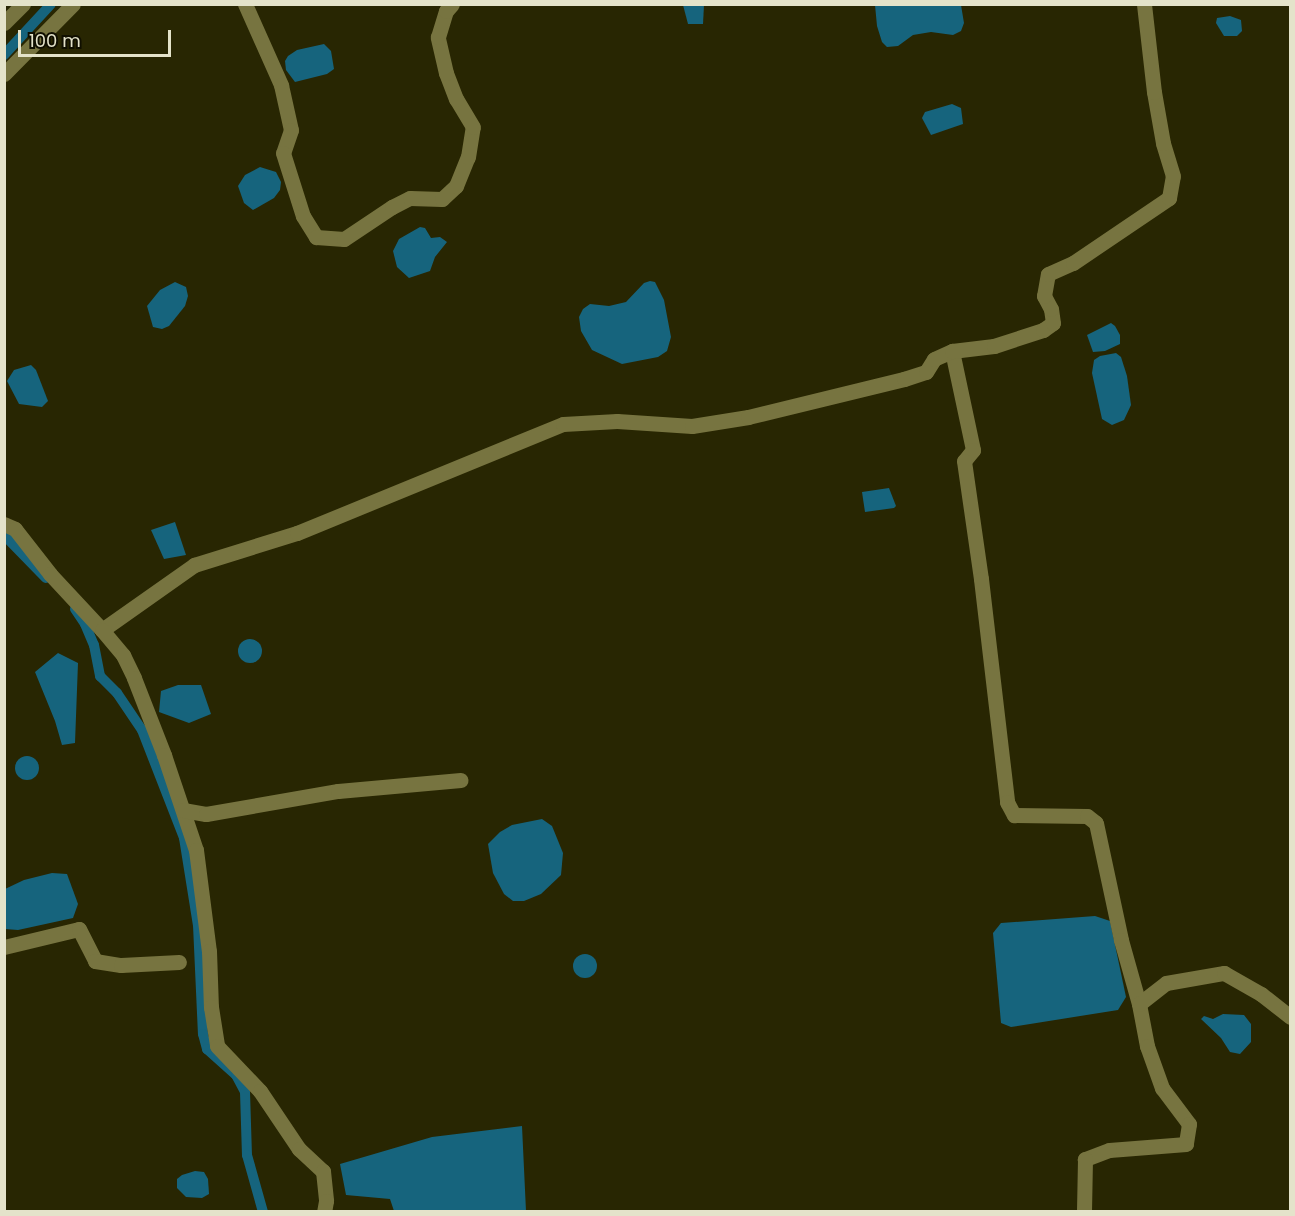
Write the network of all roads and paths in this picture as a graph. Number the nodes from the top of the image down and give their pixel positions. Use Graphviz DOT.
graph roads {
  1 [pos="23,4"];
  2 [pos="73,4"];
  3 [pos="245,4"];
  4 [pos="452,4"];
  5 [pos="1143,4"];
  6 [pos="4,23"];
  7 [pos="4,74"];
  8 [pos="952,351"];
  9 [pos="4,524"];
  10 [pos="102,630"];
  11 [pos="461,780"];
  12 [pos="183,810"];
  13 [pos="4,947"];
  14 [pos="179,962"];
  15 [pos="1139,1004"];
  16 [pos="1290,1017"];
  17 [pos="324,1212"];
  18 [pos="1084,1212"];
  1 -- 6 [label="street"];
  2 -- 7 [label="street"];
  3 -- 4 [label="street"];
  5 -- 8 [label="street"];
  8 -- 10 [label="street"];
  8 -- 15 [label="street"];
  9 -- 10 [label="street"];
  10 -- 12 [label="street"];
  11 -- 12 [label="street"];
  12 -- 17 [label="street"];
  13 -- 14 [label="street"];
  15 -- 16 [label="street"];
  15 -- 18 [label="street"];
}
